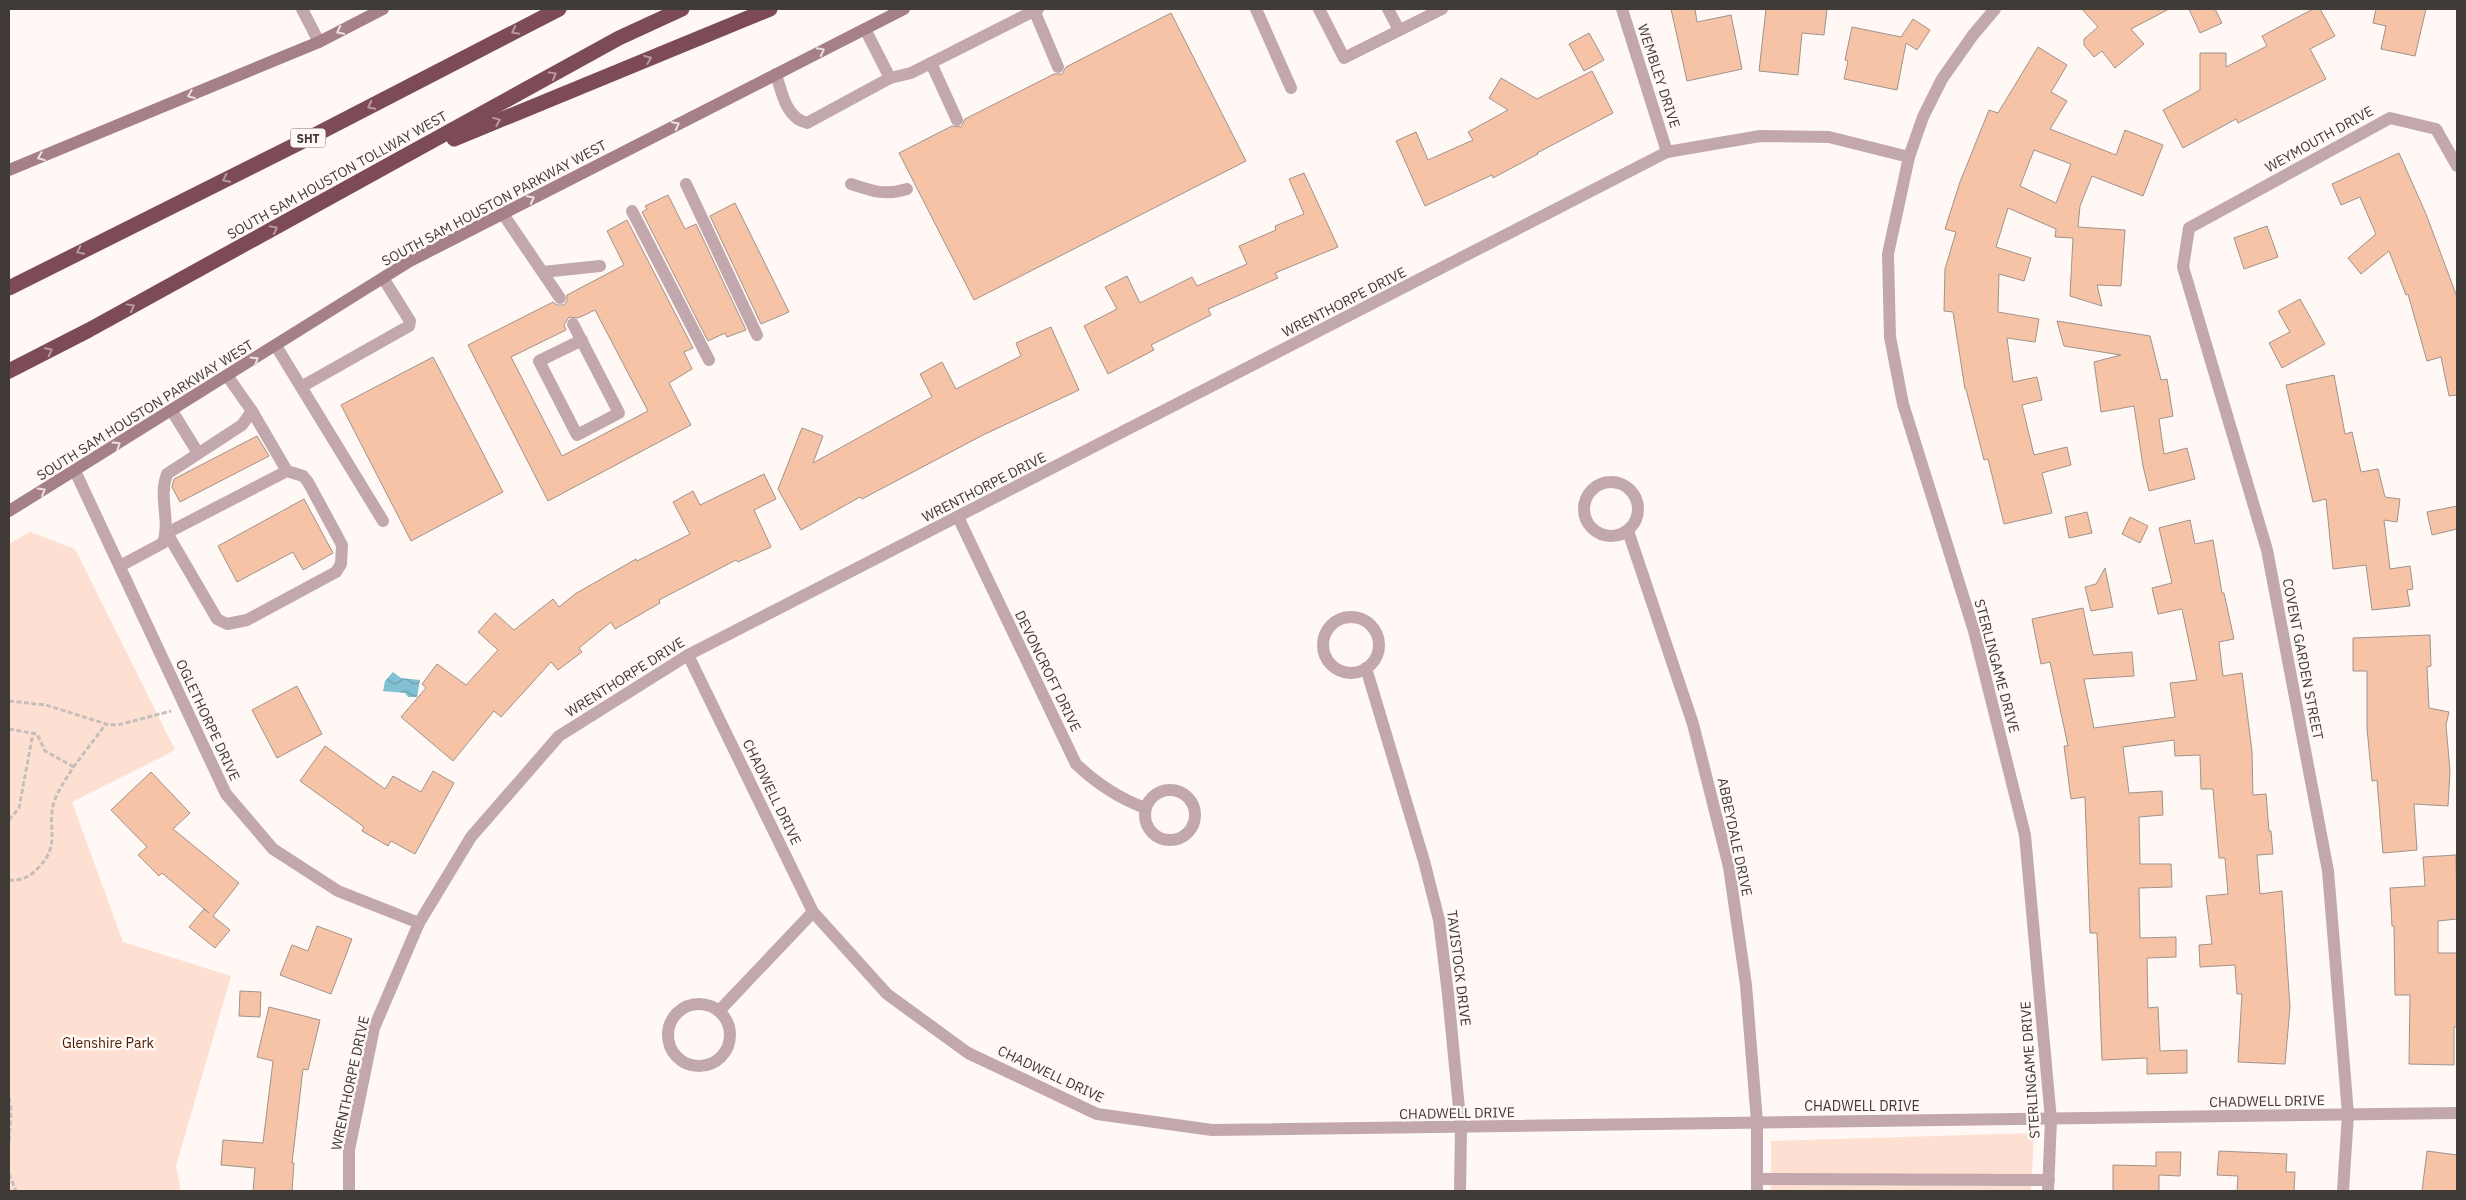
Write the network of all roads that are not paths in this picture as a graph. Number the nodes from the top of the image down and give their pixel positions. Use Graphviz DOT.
graph roads {
  1 [pos="302,9"];
  2 [pos="384,9"];
  3 [pos="559,9"];
  4 [pos="682,9"];
  5 [pos="770,9"];
  6 [pos="904,9"];
  7 [pos="1256,9"];
  8 [pos="1319,9"];
  9 [pos="1388,9"];
  10 [pos="1442,9"];
  11 [pos="1622,9"];
  12 [pos="1995,9"];
  13 [pos="1036,10"];
  14 [pos="865,29"];
  15 [pos="1400,30"];
  16 [pos="319,42"];
  17 [pos="931,63"];
  18 [pos="1058,67"];
  19 [pos="776,74"];
  20 [pos="890,78"];
  21 [pos="1291,88"];
  22 [pos="957,120"];
  23 [pos="1667,152"];
  24 [pos="1909,157"];
  25 [pos="388,166"];
  26 [pos="2457,166"];
  27 [pos="9,170"];
  28 [pos="686,184"];
  29 [pos="851,184"];
  30 [pos="2263,187"];
  31 [pos="907,189"];
  32 [pos="632,211"];
  33 [pos="503,214"];
  34 [pos="600,266"];
  35 [pos="543,272"];
  36 [pos="383,278"];
  37 [pos="9,288"];
  38 [pos="560,298"];
  39 [pos="574,324"];
  40 [pos="756,335"];
  41 [pos="582,340"];
  42 [pos="276,346"];
  43 [pos="709,360"];
  44 [pos="9,371"];
  45 [pos="228,377"];
  46 [pos="301,387"];
  47 [pos="172,411"];
  48 [pos="252,411"];
  49 [pos="198,453"];
  50 [pos="75,471"];
  51 [pos="287,471"];
  52 [pos="9,511"];
  53 [pos="958,517"];
  54 [pos="383,521"];
  55 [pos="1628,531"];
  56 [pos="167,533"];
  57 [pos="120,566"];
  58 [pos="688,655"];
  59 [pos="1366,668"];
  60 [pos="1145,808"];
  61 [pos="813,912"];
  62 [pos="419,923"];
  63 [pos="719,1011"];
  64 [pos="2457,1113"];
  65 [pos="2348,1114"];
  66 [pos="2052,1120"];
  67 [pos="1757,1122"];
  68 [pos="1461,1128"];
  69 [pos="1757,1185"];
  70 [pos="1832,1185"];
  71 [pos="2049,1186"];
  72 [pos="349,1191"];
  73 [pos="1460,1191"];
  74 [pos="2343,1191"];
  1 -- 16 [label="street"];
  2 -- 16 [label="main road, one-way"];
  3 -- 37 [label="highway, SHT, one-way"];
  25 -- 4 [label="highway, SOUTH SAM HOUSTON TOLLWAY WEST, one-way"];
  25 -- 5 [label="highway, one-way"];
  6 -- 14 [label="main road, SOUTH SAM HOUSTON PARKWAY WEST"];
  7 -- 21 [label="street"];
  8 -- 15 [label="street"];
  9 -- 15 [label="street"];
  10 -- 15 [label="street"];
  11 -- 23 [label="street, WEMBLEY DRIVE"];
  12 -- 24 [label="street, STERLINGAME DRIVE"];
  13 -- 17 [label="street"];
  13 -- 18 [label="street"];
  19 -- 14 [label="main road, SOUTH SAM HOUSTON PARKWAY WEST, one-way"];
  14 -- 20 [label="street"];
  16 -- 27 [label="main road, one-way"];
  17 -- 20 [label="street"];
  17 -- 22 [label="street"];
  19 -- 20 [label="street"];
  33 -- 19 [label="main road, SOUTH SAM HOUSTON PARKWAY WEST, one-way"];
  23 -- 24 [label="street, WRENTHORPE DRIVE"];
  23 -- 53 [label="street, WRENTHORPE DRIVE"];
  24 -- 66 [label="street, STERLINGAME DRIVE"];
  44 -- 25 [label="highway, SOUTH SAM HOUSTON TOLLWAY WEST, one-way"];
  26 -- 30 [label="street, WEYMOUTH DRIVE"];
  28 -- 40 [label="street"];
  29 -- 31 [label="street"];
  30 -- 65 [label="street, COVENT GARDEN STREET"];
  32 -- 43 [label="street"];
  33 -- 35 [label="street"];
  33 -- 36 [label="main road, SOUTH SAM HOUSTON PARKWAY WEST"];
  34 -- 35 [label="street"];
  35 -- 38 [label="street"];
  36 -- 42 [label="main road, SOUTH SAM HOUSTON PARKWAY WEST"];
  36 -- 46 [label="street"];
  39 -- 41 [label="street"];
  41 -- 41 [label="street"];
  45 -- 42 [label="main road, SOUTH SAM HOUSTON PARKWAY WEST, one-way"];
  42 -- 46 [label="street"];
  45 -- 47 [label="main road, SOUTH SAM HOUSTON PARKWAY WEST"];
  45 -- 48 [label="street"];
  46 -- 54 [label="street"];
  47 -- 49 [label="street"];
  50 -- 47 [label="main road, SOUTH SAM HOUSTON PARKWAY WEST, one-way"];
  48 -- 49 [label="street"];
  48 -- 51 [label="street"];
  49 -- 56 [label="street"];
  52 -- 50 [label="main road, SOUTH SAM HOUSTON PARKWAY WEST, one-way"];
  50 -- 57 [label="street, OGLETHORPE DRIVE"];
  51 -- 56 [label="street"];
  51 -- 56 [label="street"];
  53 -- 58 [label="street, WRENTHORPE DRIVE"];
  53 -- 60 [label="street, DEVONCROFT DRIVE"];
  55 -- 55 [label="street"];
  55 -- 67 [label="street, ABBEYDALE DRIVE"];
  56 -- 57 [label="street"];
  57 -- 62 [label="street, OGLETHORPE DRIVE"];
  58 -- 61 [label="street, CHADWELL DRIVE"];
  58 -- 62 [label="street, WRENTHORPE DRIVE"];
  59 -- 59 [label="street"];
  59 -- 68 [label="street, TAVISTOCK DRIVE"];
  60 -- 60 [label="street"];
  61 -- 63 [label="street"];
  61 -- 68 [label="street, CHADWELL DRIVE"];
  62 -- 72 [label="street, WRENTHORPE DRIVE"];
  63 -- 63 [label="street"];
  64 -- 65 [label="street, CHADWELL DRIVE"];
  65 -- 66 [label="street, CHADWELL DRIVE"];
  65 -- 74 [label="street, COVENT GARDEN STREET"];
  66 -- 67 [label="street, CHADWELL DRIVE"];
  66 -- 71 [label="street, STERLINGAME DRIVE"];
  67 -- 68 [label="street, CHADWELL DRIVE"];
  67 -- 69 [label="street, ABBEYDALE DRIVE"];
  68 -- 73 [label="street, TAVISTOCK DRIVE"];
  69 -- 70 [label="street"];
  70 -- 71 [label="street"];
}
